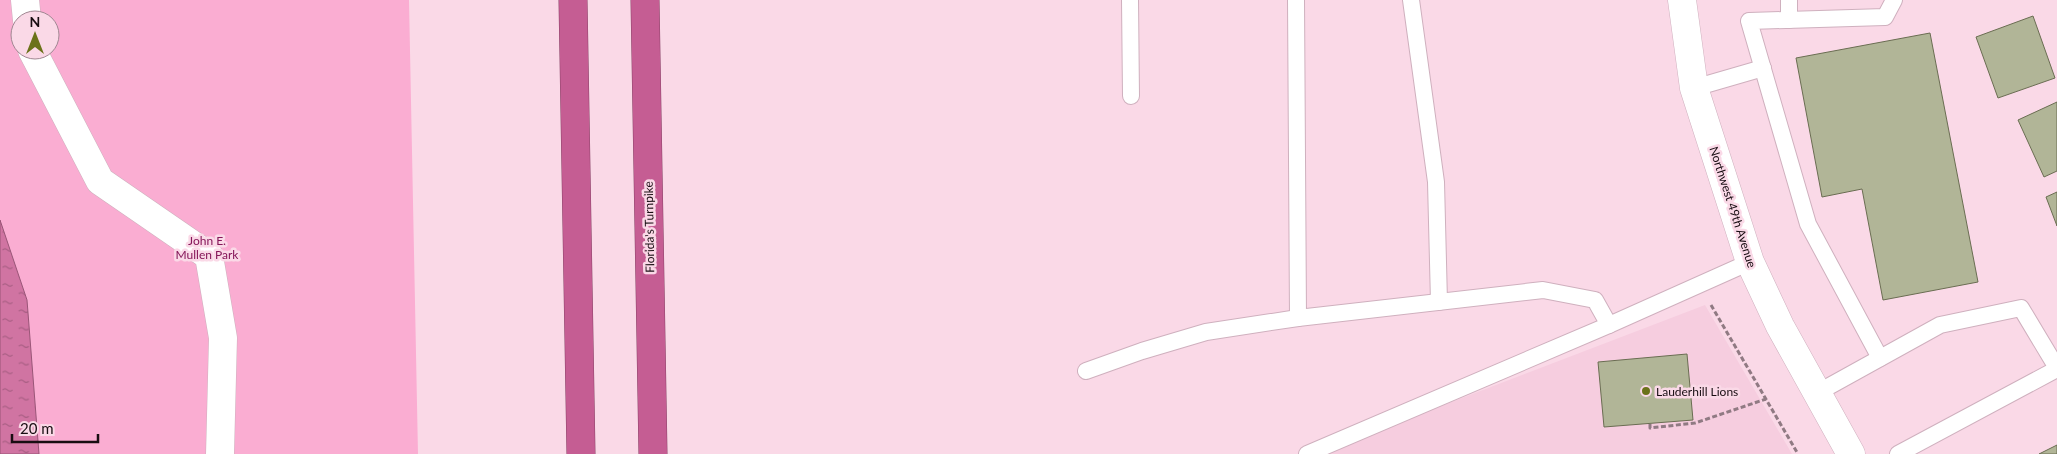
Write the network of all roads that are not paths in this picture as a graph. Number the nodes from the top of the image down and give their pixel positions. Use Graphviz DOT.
graph roads {
  1 [pos="573,0"];
  2 [pos="644,0"];
  3 [pos="1130,0"];
  4 [pos="1296,0"];
  5 [pos="1411,0"];
  6 [pos="1682,0"];
  7 [pos="1789,0"];
  8 [pos="1894,0"];
  9 [pos="1789,20"];
  10 [pos="37,60"];
  11 [pos="1763,68"];
  12 [pos="1694,88"];
  13 [pos="1131,96"];
  14 [pos="1750,262"];
  15 [pos="1439,302"];
  16 [pos="1298,318"];
  17 [pos="1609,325"];
  18 [pos="1880,358"];
  19 [pos="2057,368"];
  20 [pos="1086,371"];
  21 [pos="1817,393"];
  22 [pos="220,454"];
  23 [pos="580,454"];
  24 [pos="653,454"];
  25 [pos="1307,454"];
  26 [pos="1851,454"];
  27 [pos="1898,454"];
  1 -- 23 [label="highway"];
  2 -- 24 [label="highway, Florida's Turnpike"];
  3 -- 13 [label="lane"];
  4 -- 16 [label="lane"];
  5 -- 15 [label="lane"];
  6 -- 12 [label="street, Northwest 49th Avenue"];
  7 -- 9 [label="lane"];
  8 -- 9 [label="lane"];
  9 -- 11 [label="lane"];
  10 -- 22 [label="street"];
  11 -- 12 [label="lane"];
  11 -- 18 [label="lane"];
  12 -- 14 [label="street, Northwest 49th Avenue"];
  14 -- 17 [label="lane"];
  14 -- 21 [label="street, Northwest 49th Avenue"];
  15 -- 16 [label="lane"];
  15 -- 17 [label="lane"];
  16 -- 20 [label="lane"];
  17 -- 25 [label="lane"];
  18 -- 19 [label="lane"];
  18 -- 21 [label="lane"];
  19 -- 27 [label="lane"];
  21 -- 26 [label="street, Northwest 49th Avenue"];
}
